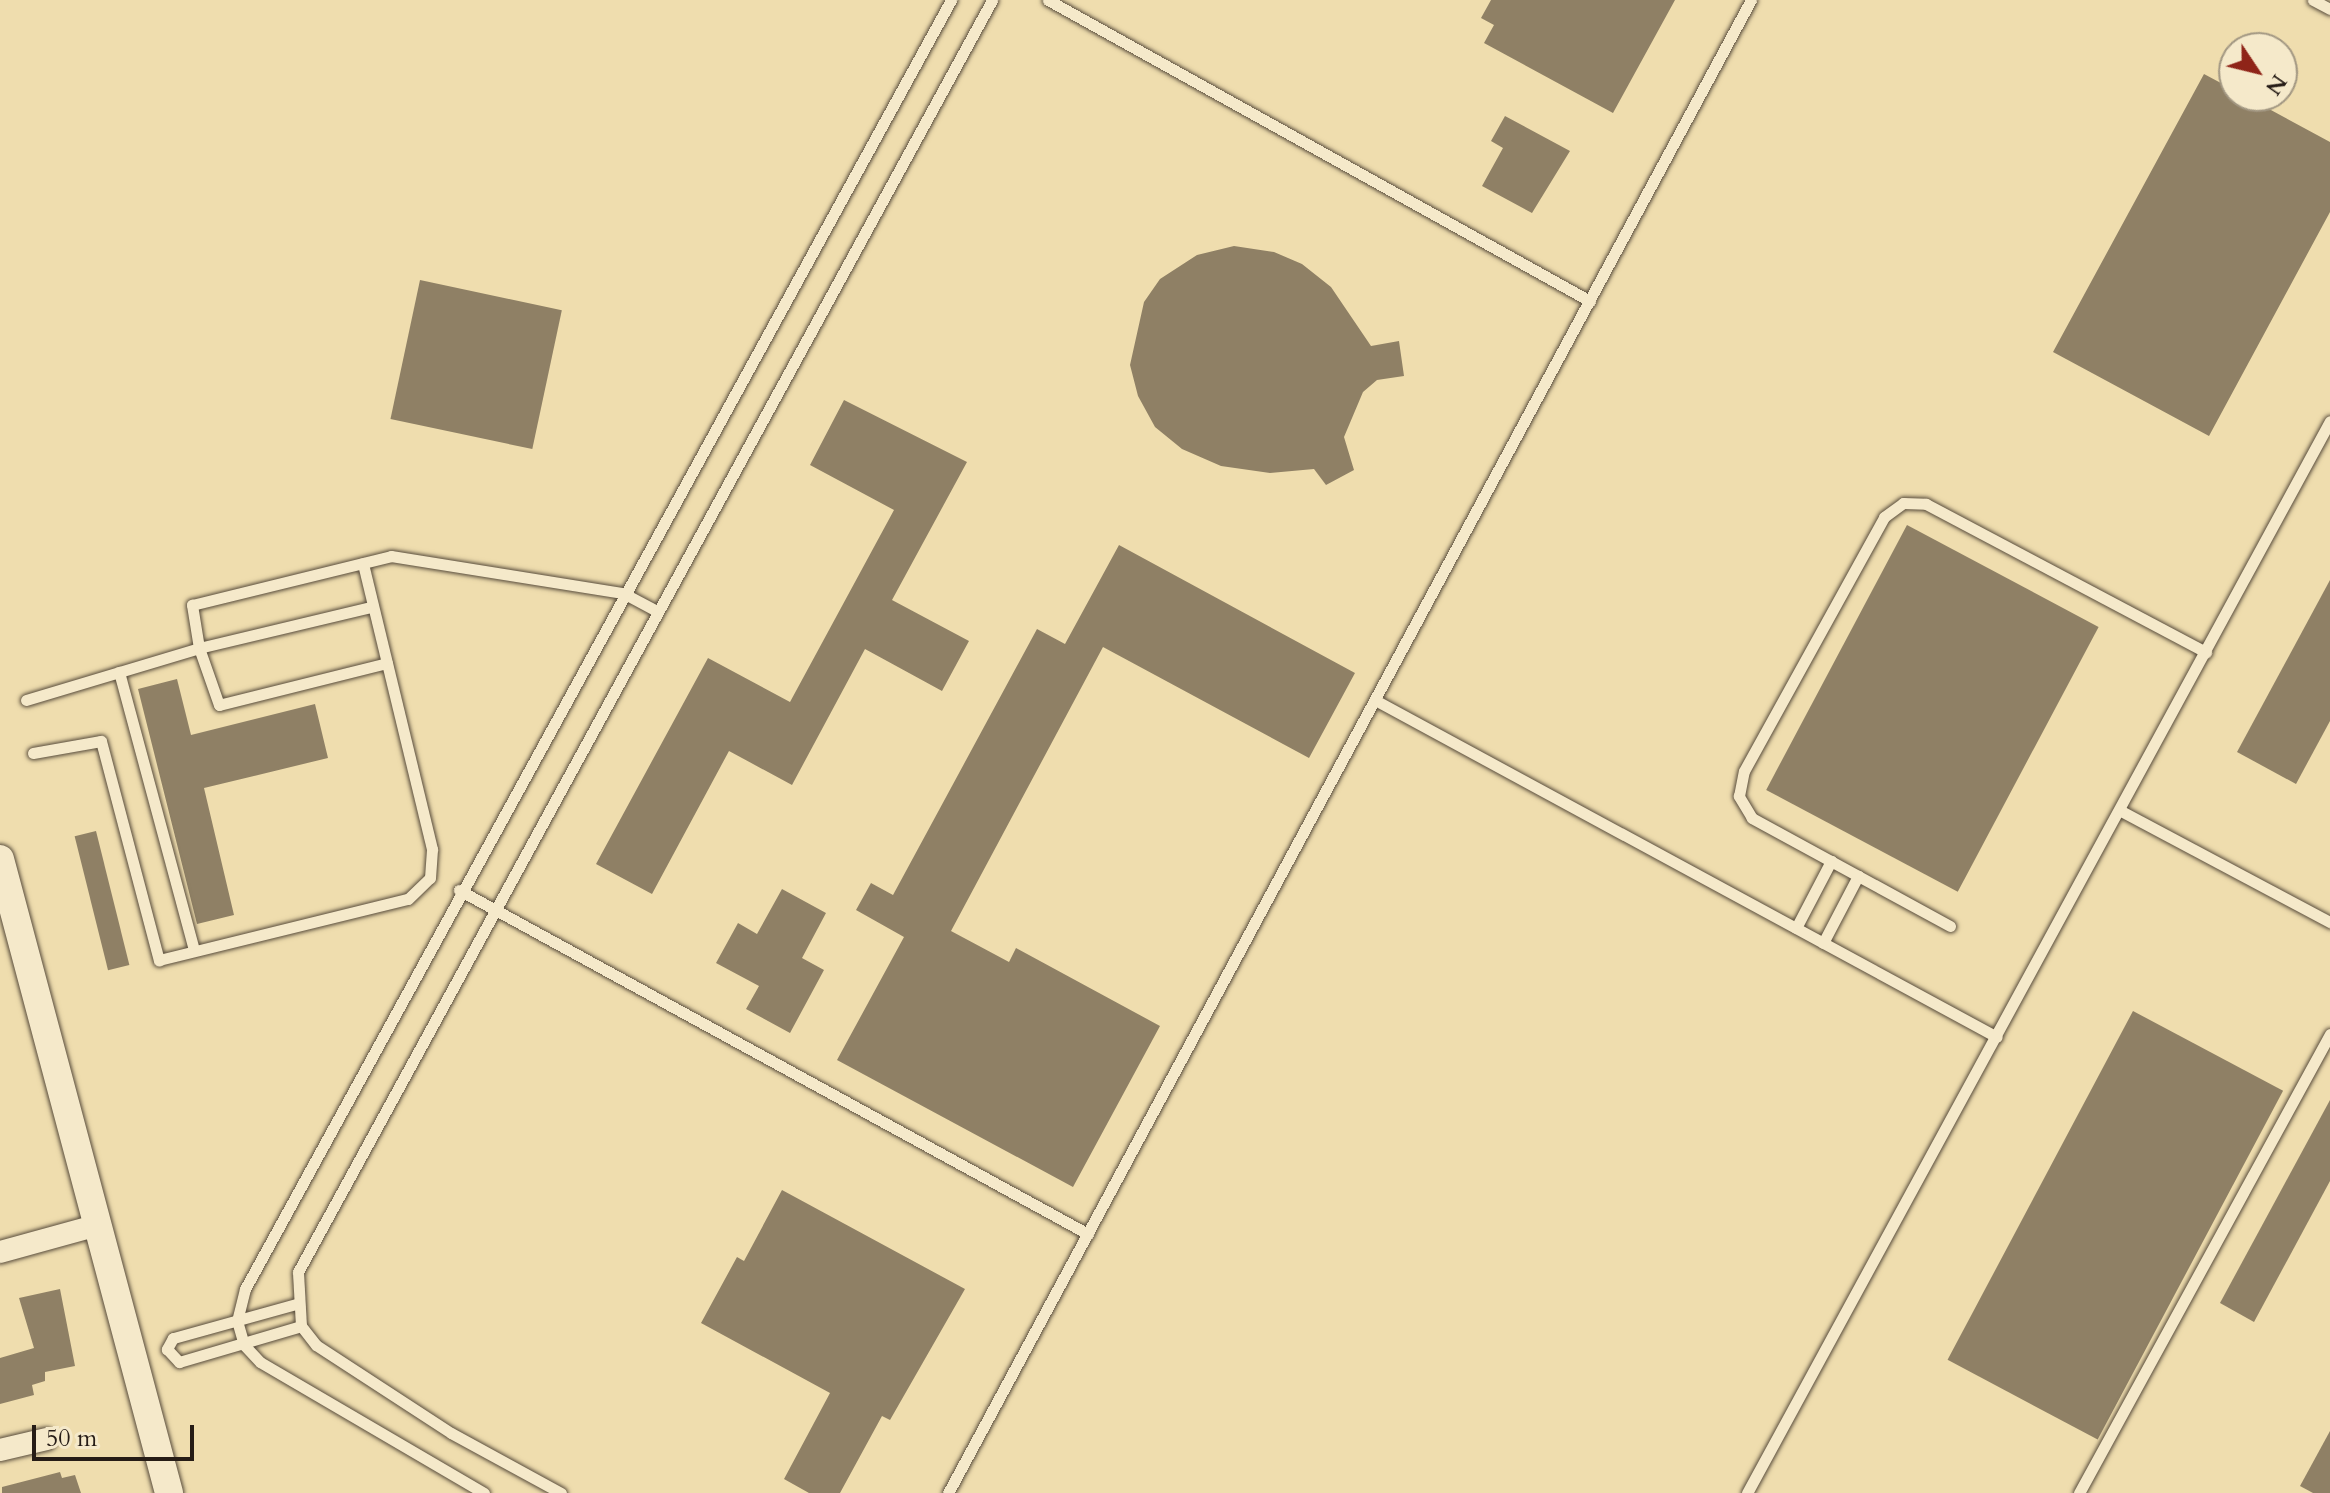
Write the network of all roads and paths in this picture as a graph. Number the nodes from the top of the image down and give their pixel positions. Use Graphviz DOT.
graph roads {
  1 [pos="951,0"];
  2 [pos="992,0"];
  3 [pos="1048,0"];
  4 [pos="1751,0"];
  5 [pos="2313,0"];
  6 [pos="2330,9"];
  7 [pos="1590,301"];
  8 [pos="2330,421"];
  9 [pos="363,563"];
  10 [pos="623,593"];
  11 [pos="371,607"];
  12 [pos="657,611"];
  13 [pos="199,648"];
  14 [pos="2206,652"];
  15 [pos="387,663"];
  16 [pos="119,672"];
  17 [pos="26,700"];
  18 [pos="1375,700"];
  19 [pos="33,753"];
  20 [pos="2121,811"];
  21 [pos="1831,861"];
  22 [pos="1,869"];
  23 [pos="1858,876"];
  24 [pos="459,890"];
  25 [pos="495,907"];
  26 [pos="2330,922"];
  27 [pos="1950,926"];
  28 [pos="1796,928"];
  29 [pos="1823,943"];
  30 [pos="194,950"];
  31 [pos="2330,1034"];
  32 [pos="1997,1037"];
  33 [pos="98,1225"];
  34 [pos="1088,1234"];
  35 [pos="0,1252"];
  36 [pos="296,1304"];
  37 [pos="237,1321"];
  38 [pos="301,1326"];
  39 [pos="244,1345"];
  40 [pos="47,1439"];
  41 [pos="0,1450"];
  42 [pos="169,1493"];
  43 [pos="484,1493"];
  44 [pos="561,1493"];
  45 [pos="948,1493"];
  46 [pos="1747,1493"];
  47 [pos="2079,1493"];
  1 -- 10 [label="lane"];
  2 -- 12 [label="lane"];
  3 -- 7 [label="lane"];
  4 -- 7 [label="lane"];
  5 -- 6 [label="lane"];
  7 -- 18 [label="lane"];
  8 -- 14 [label="lane"];
  9 -- 10 [label="lane"];
  9 -- 11 [label="lane"];
  9 -- 13 [label="lane"];
  10 -- 12 [label="lane"];
  10 -- 24 [label="lane"];
  11 -- 13 [label="lane"];
  11 -- 15 [label="lane"];
  12 -- 25 [label="lane"];
  13 -- 15 [label="lane"];
  13 -- 16 [label="lane"];
  14 -- 20 [label="lane"];
  14 -- 21 [label="lane"];
  15 -- 30 [label="lane"];
  16 -- 17 [label="lane"];
  16 -- 30 [label="lane"];
  18 -- 28 [label="lane"];
  18 -- 34 [label="lane"];
  19 -- 30 [label="lane"];
  20 -- 26 [label="lane"];
  20 -- 32 [label="lane"];
  21 -- 23 [label="lane"];
  21 -- 28 [label="lane"];
  22 -- 33 [label="street"];
  23 -- 27 [label="lane"];
  23 -- 29 [label="lane"];
  24 -- 25 [label="lane"];
  24 -- 37 [label="lane"];
  25 -- 34 [label="lane"];
  25 -- 36 [label="lane"];
  28 -- 29 [label="lane"];
  29 -- 32 [label="lane"];
  31 -- 47 [label="lane"];
  32 -- 46 [label="lane"];
  33 -- 35 [label="street"];
  33 -- 42 [label="street"];
  34 -- 45 [label="lane"];
  36 -- 37 [label="lane"];
  36 -- 38 [label="lane"];
  37 -- 39 [label="lane"];
  37 -- 39 [label="lane"];
  38 -- 39 [label="lane"];
  38 -- 44 [label="lane"];
  39 -- 43 [label="lane"];
  40 -- 41 [label="street"];
}
